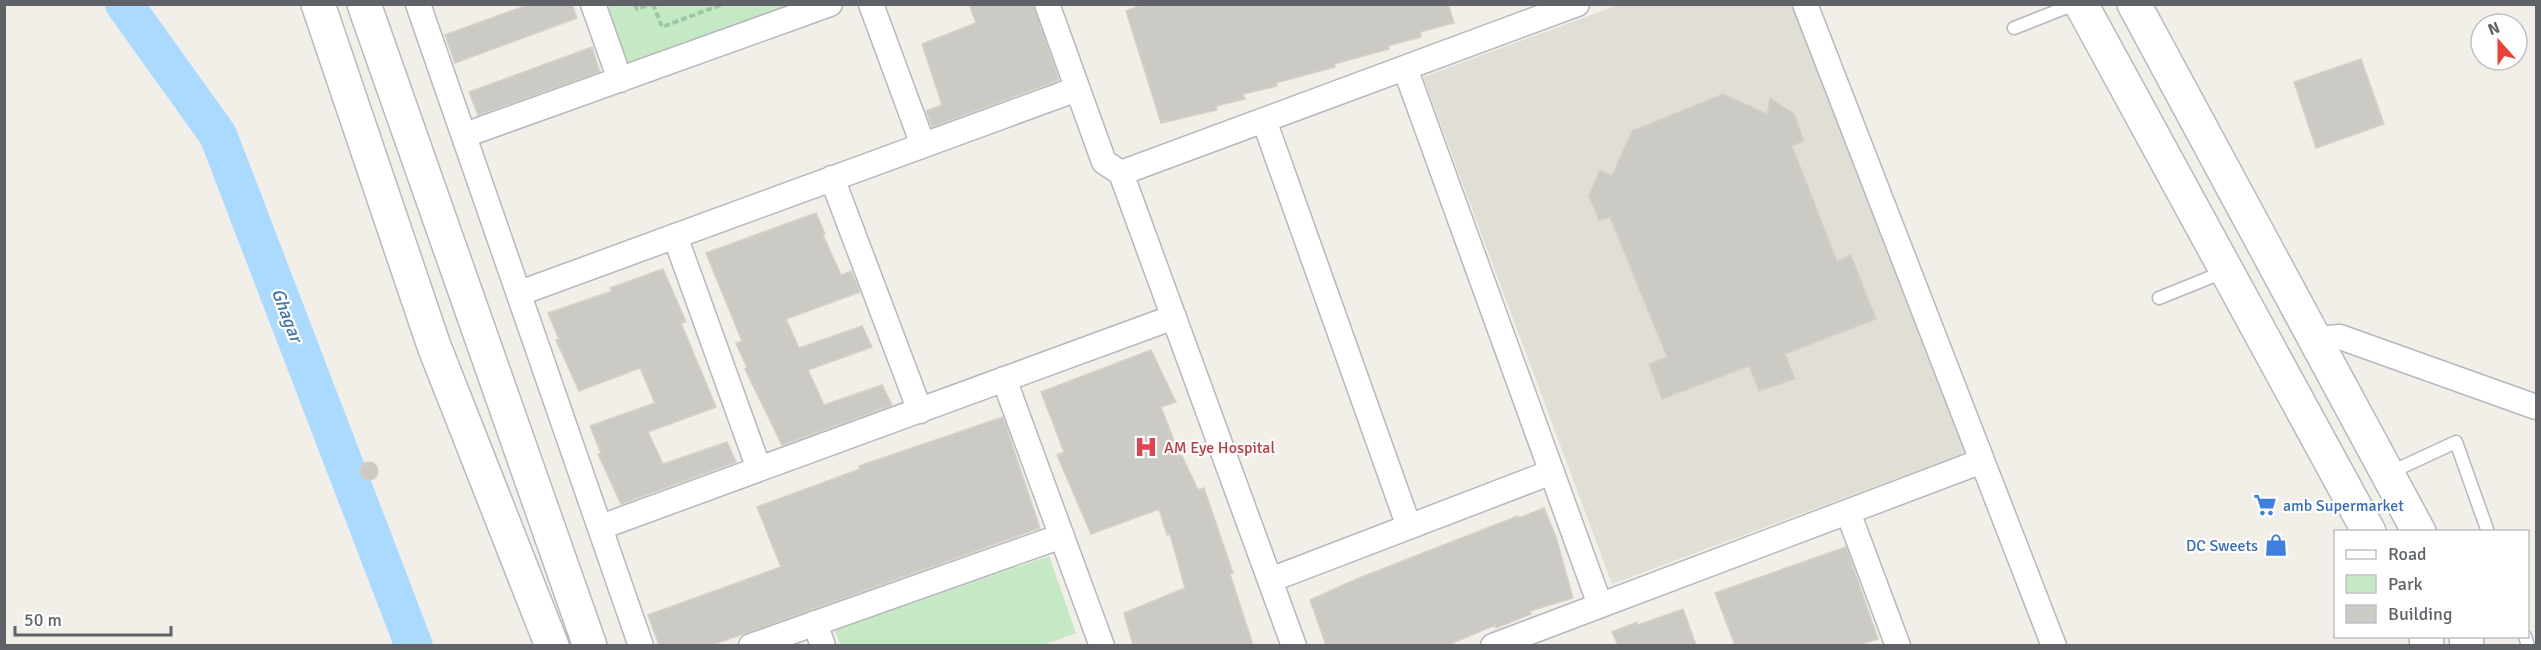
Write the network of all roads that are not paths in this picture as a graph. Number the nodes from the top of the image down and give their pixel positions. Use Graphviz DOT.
graph roads {
  1 [pos="318,4"];
  2 [pos="363,4"];
  3 [pos="418,4"];
  4 [pos="593,4"];
  5 [pos="830,4"];
  6 [pos="871,4"];
  7 [pos="1577,4"];
  8 [pos="1805,4"];
  9 [pos="2075,4"];
  10 [pos="2081,4"];
  11 [pos="2134,4"];
  12 [pos="1047,5"];
  13 [pos="2014,28"];
  14 [pos="1405,68"];
  15 [pos="620,80"];
  16 [pos="1077,89"];
  17 [pos="1264,120"];
  18 [pos="465,135"];
  19 [pos="923,146"];
  20 [pos="1121,173"];
  21 [pos="832,178"];
  22 [pos="675,236"];
  23 [pos="2227,271"];
  24 [pos="520,293"];
  25 [pos="2159,298"];
  26 [pos="1174,317"];
  27 [pos="2315,339"];
  28 [pos="1004,379"];
  29 [pos="2536,407"];
  30 [pos="920,411"];
  31 [pos="1982,461"];
  32 [pos="759,469"];
  33 [pos="1552,472"];
  34 [pos="2388,474"];
  35 [pos="1848,512"];
  36 [pos="601,527"];
  37 [pos="1409,527"];
  38 [pos="2368,530"];
  39 [pos="2418,530"];
  40 [pos="2488,530"];
  41 [pos="1062,536"];
  42 [pos="1270,580"];
  43 [pos="1600,605"];
  44 [pos="815,623"];
  45 [pos="1095,643"];
  46 [pos="552,645"];
  47 [pos="590,645"];
  48 [pos="641,645"];
  49 [pos="751,645"];
  50 [pos="824,645"];
  51 [pos="1294,645"];
  52 [pos="1493,645"];
  53 [pos="1896,645"];
  54 [pos="2054,645"];
  1 -- 46 [label="street"];
  2 -- 47 [label="street"];
  3 -- 18 [label="street"];
  4 -- 15 [label="street"];
  5 -- 15 [label="street"];
  6 -- 19 [label="street"];
  7 -- 14 [label="street"];
  8 -- 31 [label="street"];
  9 -- 13 [label="lane"];
  10 -- 23 [label="street"];
  11 -- 27 [label="street"];
  12 -- 16 [label="street"];
  14 -- 17 [label="street"];
  14 -- 33 [label="street"];
  15 -- 18 [label="street"];
  16 -- 19 [label="street"];
  16 -- 20 [label="street"];
  17 -- 20 [label="street"];
  17 -- 37 [label="street"];
  18 -- 24 [label="street"];
  19 -- 21 [label="street"];
  20 -- 26 [label="street"];
  21 -- 22 [label="street"];
  21 -- 30 [label="street"];
  22 -- 24 [label="street"];
  22 -- 32 [label="street"];
  23 -- 25 [label="lane"];
  23 -- 38 [label="street"];
  24 -- 36 [label="street"];
  26 -- 28 [label="street"];
  26 -- 42 [label="street"];
  27 -- 29 [label="street"];
  27 -- 34 [label="street"];
  28 -- 30 [label="street"];
  28 -- 41 [label="street"];
  30 -- 32 [label="street"];
  31 -- 35 [label="street"];
  31 -- 54 [label="street"];
  32 -- 36 [label="street"];
  33 -- 37 [label="street"];
  33 -- 43 [label="street"];
  34 -- 39 [label="street"];
  34 -- 40 [label="lane"];
  35 -- 43 [label="street"];
  35 -- 53 [label="street"];
  36 -- 48 [label="street"];
  37 -- 42 [label="street"];
  41 -- 44 [label="street"];
  41 -- 45 [label="street"];
  42 -- 51 [label="street"];
  43 -- 52 [label="street"];
  44 -- 49 [label="street"];
  44 -- 50 [label="street"];
}
